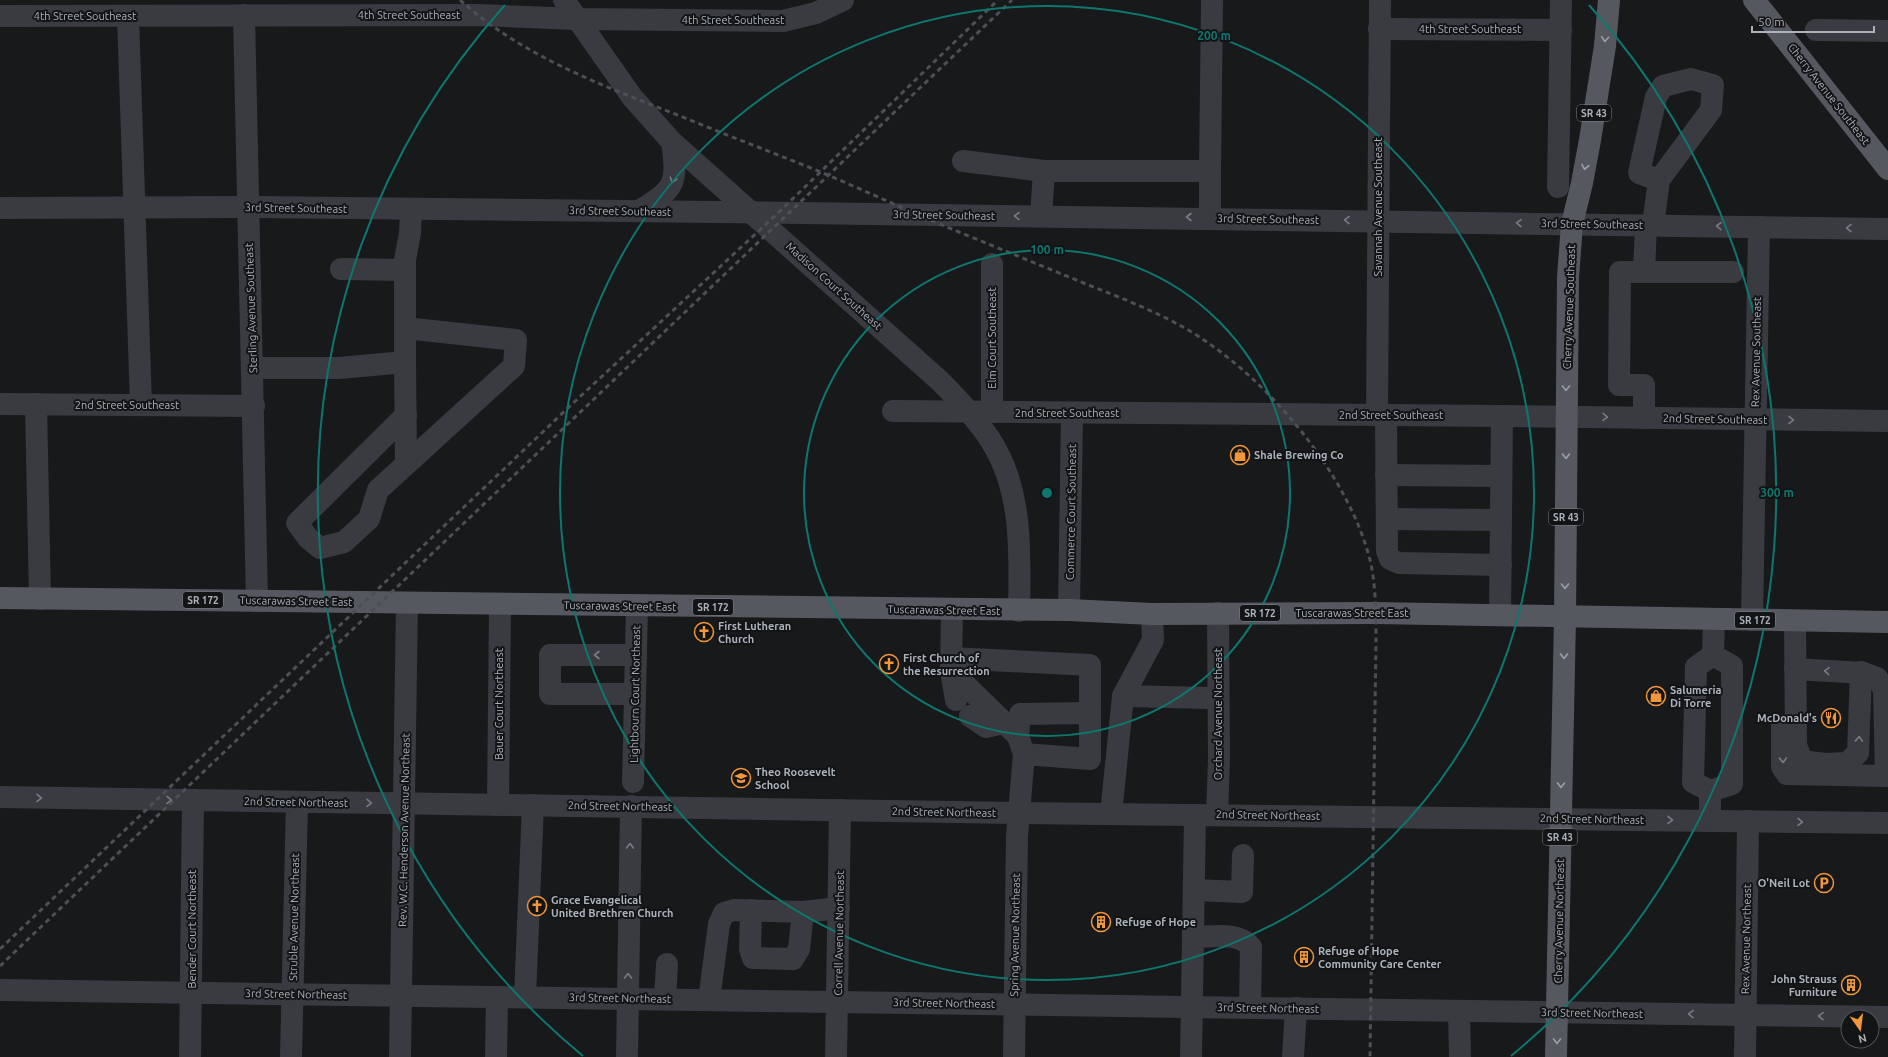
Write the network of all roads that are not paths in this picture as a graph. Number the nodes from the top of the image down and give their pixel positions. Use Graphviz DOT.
graph roads {
  1 [pos="564,0"];
  2 [pos="842,0"];
  3 [pos="1212,0"];
  4 [pos="1380,0"];
  5 [pos="1561,0"];
  6 [pos="1609,0"];
  7 [pos="1754,0"];
  8 [pos="244,15"];
  9 [pos="0,16"];
  10 [pos="128,16"];
  11 [pos="577,19"];
  12 [pos="1379,29"];
  13 [pos="1561,30"];
  14 [pos="1816,30"];
  15 [pos="1888,31"];
  16 [pos="672,142"];
  17 [pos="963,161"];
  18 [pos="1888,169"];
  19 [pos="1044,171"];
  20 [pos="1210,171"];
  21 [pos="1659,180"];
  22 [pos="1558,188"];
  23 [pos="135,207"];
  24 [pos="247,207"];
  25 [pos="0,208"];
  26 [pos="411,209"];
  27 [pos="639,212"];
  28 [pos="751,213"];
  29 [pos="1041,216"];
  30 [pos="1210,218"];
  31 [pos="1378,220"];
  32 [pos="1572,224"];
  33 [pos="1650,225"];
  34 [pos="1758,227"];
  35 [pos="1888,229"];
  36 [pos="992,264"];
  37 [pos="341,269"];
  38 [pos="405,270"];
  39 [pos="1644,272"];
  40 [pos="1733,272"];
  41 [pos="405,328"];
  42 [pos="405,362"];
  43 [pos="253,368"];
  44 [pos="0,404"];
  45 [pos="36,404"];
  46 [pos="141,405"];
  47 [pos="254,406"];
  48 [pos="893,412"];
  49 [pos="970,412"];
  50 [pos="992,412"];
  51 [pos="1072,413"];
  52 [pos="406,415"];
  53 [pos="1382,415"];
  54 [pos="1502,416"];
  55 [pos="1566,417"];
  56 [pos="1644,418"];
  57 [pos="1754,419"];
  58 [pos="1888,421"];
  59 [pos="406,464"];
  60 [pos="1386,475"];
  61 [pos="1501,476"];
  62 [pos="1387,519"];
  63 [pos="1501,520"];
  64 [pos="1501,565"];
  65 [pos="0,598"];
  66 [pos="40,599"];
  67 [pos="257,601"];
  68 [pos="407,603"];
  69 [pos="500,604"];
  70 [pos="636,606"];
  71 [pos="952,610"];
  72 [pos="1069,610"];
  73 [pos="1019,611"];
  74 [pos="1218,613"];
  75 [pos="1152,614"];
  76 [pos="1500,615"];
  77 [pos="1565,616"];
  78 [pos="1714,620"];
  79 [pos="1752,620"];
  80 [pos="1795,621"];
  81 [pos="1888,622"];
  82 [pos="636,655"];
  83 [pos="1713,655"];
  84 [pos="951,665"];
  85 [pos="1861,672"];
  86 [pos="1796,677"];
  87 [pos="635,694"];
  88 [pos="1123,696"];
  89 [pos="1209,698"];
  90 [pos="956,700"];
  91 [pos="1090,714"];
  92 [pos="970,716"];
  93 [pos="1015,738"];
  94 [pos="1887,776"];
  95 [pos="633,782"];
  96 [pos="1710,791"];
  97 [pos="0,797"];
  98 [pos="193,800"];
  99 [pos="297,802"];
  100 [pos="404,803"];
  101 [pos="498,804"];
  102 [pos="533,805"];
  103 [pos="631,806"];
  104 [pos="840,810"];
  105 [pos="1020,813"];
  106 [pos="1111,814"];
  107 [pos="1195,814"];
  108 [pos="1217,815"];
  109 [pos="1560,819"];
  110 [pos="1710,821"];
  111 [pos="1748,821"];
  112 [pos="1888,823"];
  113 [pos="1243,855"];
  114 [pos="1194,890"];
  115 [pos="839,908"];
  116 [pos="751,910"];
  117 [pos="803,912"];
  118 [pos="1193,937"];
  119 [pos="667,964"];
  120 [pos="0,990"];
  121 [pos="192,993"];
  122 [pos="292,994"];
  123 [pos="401,995"];
  124 [pos="497,997"];
  125 [pos="525,997"];
  126 [pos="628,998"];
  127 [pos="665,999"];
  128 [pos="709,1000"];
  129 [pos="838,1002"];
  130 [pos="1014,1004"];
  131 [pos="1192,1006"];
  132 [pos="1250,1008"];
  133 [pos="1296,1008"];
  134 [pos="1459,1011"];
  135 [pos="1557,1012"];
  136 [pos="1746,1015"];
  137 [pos="1888,1017"];
  138 [pos="190,1057"];
  139 [pos="291,1057"];
  140 [pos="400,1057"];
  141 [pos="496,1057"];
  142 [pos="627,1057"];
  143 [pos="836,1057"];
  144 [pos="1014,1057"];
  145 [pos="1191,1057"];
  146 [pos="1293,1057"];
  147 [pos="1460,1057"];
  148 [pos="1556,1057"];
  149 [pos="1745,1057"];
  1 -- 11 [label="street, Madison Court Southeast"];
  2 -- 11 [label="street, 4th Street Southeast"];
  3 -- 20 [label="street"];
  4 -- 12 [label="street, Savannah Avenue Southeast"];
  5 -- 13 [label="street"];
  6 -- 32 [label="main road, Cherry Avenue Southeast / SR 43, one-way"];
  7 -- 18 [label="main road, Cherry Avenue Southeast"];
  8 -- 10 [label="street, 4th Street Southeast"];
  8 -- 11 [label="street, 4th Street Southeast"];
  8 -- 24 [label="street, Sterling Avenue Southeast"];
  9 -- 10 [label="street, 4th Street Southeast"];
  10 -- 23 [label="street"];
  11 -- 16 [label="street, Madison Court Southeast"];
  12 -- 13 [label="street, 4th Street Southeast"];
  12 -- 31 [label="street, Savannah Avenue Southeast"];
  13 -- 22 [label="street"];
  14 -- 15 [label="street"];
  16 -- 27 [label="street, one-way"];
  16 -- 28 [label="street, Madison Court Southeast"];
  17 -- 19 [label="street"];
  19 -- 20 [label="street"];
  19 -- 29 [label="street"];
  20 -- 30 [label="street"];
  21 -- 21 [label="street"];
  21 -- 33 [label="street"];
  23 -- 24 [label="street, 3rd Street Southeast"];
  23 -- 25 [label="street, 3rd Street Southeast"];
  23 -- 46 [label="street"];
  24 -- 26 [label="street, 3rd Street Southeast"];
  24 -- 43 [label="street, Sterling Avenue Southeast"];
  26 -- 27 [label="street, 3rd Street Southeast"];
  26 -- 38 [label="street"];
  27 -- 28 [label="street, 3rd Street Southeast"];
  29 -- 28 [label="street, 3rd Street Southeast, one-way"];
  28 -- 49 [label="street, Madison Court Southeast"];
  30 -- 29 [label="street, 3rd Street Southeast, one-way"];
  31 -- 30 [label="street, 3rd Street Southeast, one-way"];
  32 -- 31 [label="street, 3rd Street Southeast, one-way"];
  31 -- 53 [label="street, Savannah Avenue Southeast"];
  32 -- 33 [label="street, 3rd Street Southeast"];
  32 -- 55 [label="main road, Cherry Avenue Southeast / SR 43, one-way"];
  34 -- 33 [label="street, 3rd Street Southeast, one-way"];
  33 -- 39 [label="street"];
  35 -- 34 [label="street, 3rd Street Southeast, one-way"];
  34 -- 57 [label="street, Rex Avenue Southeast"];
  36 -- 50 [label="street, Elm Court Southeast"];
  37 -- 38 [label="street"];
  38 -- 41 [label="street"];
  39 -- 40 [label="street"];
  39 -- 56 [label="street"];
  41 -- 42 [label="street"];
  41 -- 59 [label="street"];
  42 -- 43 [label="street"];
  42 -- 52 [label="street"];
  43 -- 47 [label="street, Sterling Avenue Southeast"];
  44 -- 45 [label="street, 2nd Street Southeast"];
  45 -- 46 [label="street, 2nd Street Southeast"];
  45 -- 66 [label="street"];
  46 -- 47 [label="street, 2nd Street Southeast"];
  47 -- 67 [label="street, Sterling Avenue Southeast"];
  48 -- 49 [label="street, 2nd Street Southeast"];
  49 -- 50 [label="street, 2nd Street Southeast"];
  49 -- 73 [label="street, Madison Court Southeast"];
  50 -- 51 [label="street, 2nd Street Southeast"];
  51 -- 53 [label="street, 2nd Street Southeast"];
  51 -- 72 [label="street, Commerce Court Southeast"];
  52 -- 59 [label="street"];
  52 -- 59 [label="street"];
  53 -- 54 [label="street, 2nd Street Southeast"];
  53 -- 60 [label="street, Savannah Avenue Southeast"];
  54 -- 55 [label="street, 2nd Street Southeast"];
  54 -- 61 [label="street"];
  55 -- 56 [label="street, 2nd Street Southeast, one-way"];
  55 -- 77 [label="main road, Cherry Avenue Southeast / SR 43, one-way"];
  56 -- 57 [label="street, 2nd Street Southeast"];
  57 -- 58 [label="street, 2nd Street Southeast, one-way"];
  57 -- 79 [label="street, Rex Avenue Southeast"];
  60 -- 61 [label="street"];
  60 -- 62 [label="street, Savannah Avenue Southeast"];
  61 -- 63 [label="street"];
  62 -- 63 [label="street"];
  62 -- 64 [label="street, Savannah Avenue Southeast"];
  63 -- 64 [label="street"];
  64 -- 76 [label="street"];
  65 -- 66 [label="main road, Tuscarawas Street East / SR 172"];
  66 -- 67 [label="main road, Tuscarawas Street East / SR 172"];
  67 -- 68 [label="main road, Tuscarawas Street East / SR 172"];
  68 -- 69 [label="main road, Tuscarawas Street East / SR 172"];
  68 -- 100 [label="street, Rev. W.C. Henderson Avenue Northeast"];
  69 -- 70 [label="main road, Tuscarawas Street East / SR 172"];
  69 -- 101 [label="street, Bauer Court Northeast"];
  70 -- 71 [label="main road, Tuscarawas Street East / SR 172"];
  70 -- 82 [label="street, Lightbourn Court Northeast"];
  71 -- 73 [label="main road, Tuscarawas Street East / SR 172"];
  71 -- 84 [label="street"];
  72 -- 73 [label="main road, Tuscarawas Street East / SR 172"];
  72 -- 75 [label="main road, Tuscarawas Street East / SR 172"];
  74 -- 75 [label="main road, Tuscarawas Street East / SR 172"];
  74 -- 76 [label="main road, Tuscarawas Street East / SR 172"];
  74 -- 108 [label="street, Orchard Avenue Northeast"];
  75 -- 88 [label="street"];
  76 -- 77 [label="main road, Tuscarawas Street East / SR 172"];
  77 -- 78 [label="main road, Tuscarawas Street East / SR 172"];
  77 -- 109 [label="main road, Cherry Avenue Northeast / SR 43, one-way"];
  78 -- 79 [label="main road, Tuscarawas Street East / SR 172"];
  78 -- 83 [label="street"];
  79 -- 80 [label="main road, Tuscarawas Street East / SR 172"];
  80 -- 81 [label="main road, Tuscarawas Street East / SR 172"];
  80 -- 86 [label="street"];
  82 -- 87 [label="street, Lightbourn Court Northeast"];
  82 -- 87 [label="street, one-way"];
  83 -- 96 [label="street"];
  83 -- 96 [label="street"];
  84 -- 90 [label="street"];
  84 -- 91 [label="street"];
  84 -- 93 [label="street"];
  85 -- 86 [label="street, one-way"];
  86 -- 85 [label="street, one-way"];
  85 -- 94 [label="street"];
  86 -- 94 [label="street, one-way"];
  87 -- 95 [label="street, Lightbourn Court Northeast"];
  88 -- 89 [label="street"];
  88 -- 106 [label="street"];
  91 -- 93 [label="street, Spring Avenue Northeast"];
  91 -- 93 [label="street"];
  92 -- 93 [label="street"];
  93 -- 105 [label="street, Spring Avenue Northeast"];
  96 -- 110 [label="street"];
  97 -- 98 [label="street, 2nd Street Northeast, one-way"];
  98 -- 99 [label="street, 2nd Street Northeast"];
  98 -- 121 [label="street, Bender Court Northeast"];
  99 -- 100 [label="street, 2nd Street Northeast, one-way"];
  99 -- 122 [label="street, Struble Avenue Northeast"];
  100 -- 101 [label="street, 2nd Street Northeast"];
  100 -- 123 [label="street, Rev. W.C. Henderson Avenue Northeast"];
  101 -- 102 [label="street, 2nd Street Northeast"];
  102 -- 103 [label="street, 2nd Street Northeast"];
  102 -- 125 [label="street"];
  103 -- 104 [label="street, 2nd Street Northeast"];
  126 -- 103 [label="street, one-way"];
  104 -- 105 [label="street, 2nd Street Northeast"];
  104 -- 115 [label="street, Correll Avenue Northeast"];
  105 -- 106 [label="street, 2nd Street Northeast"];
  105 -- 130 [label="street, Spring Avenue Northeast"];
  106 -- 107 [label="street, 2nd Street Northeast"];
  107 -- 108 [label="street, 2nd Street Northeast"];
  107 -- 114 [label="street"];
  108 -- 109 [label="street, 2nd Street Northeast"];
  109 -- 110 [label="street, 2nd Street Northeast, one-way"];
  109 -- 135 [label="main road, Cherry Avenue Northeast / SR 43"];
  110 -- 111 [label="street, 2nd Street Northeast"];
  111 -- 112 [label="street, 2nd Street Northeast, one-way"];
  111 -- 136 [label="street, Rex Avenue Northeast"];
  113 -- 114 [label="street"];
  114 -- 118 [label="street"];
  115 -- 117 [label="street"];
  115 -- 129 [label="street, Correll Avenue Northeast"];
  116 -- 117 [label="street"];
  116 -- 117 [label="street"];
  116 -- 128 [label="street"];
  118 -- 131 [label="street"];
  118 -- 132 [label="street"];
  119 -- 127 [label="street"];
  120 -- 121 [label="street, 3rd Street Northeast"];
  121 -- 122 [label="street, 3rd Street Northeast"];
  121 -- 138 [label="street, Bender Court Northeast"];
  122 -- 123 [label="street, 3rd Street Northeast"];
  122 -- 139 [label="street, Struble Avenue Northeast"];
  123 -- 124 [label="street, 3rd Street Northeast"];
  123 -- 140 [label="street, Rev. W.C. Henderson Avenue Northeast"];
  124 -- 125 [label="street, 3rd Street Northeast"];
  124 -- 141 [label="street"];
  125 -- 126 [label="street, 3rd Street Northeast"];
  126 -- 127 [label="street, 3rd Street Northeast"];
  126 -- 142 [label="street"];
  127 -- 128 [label="street, 3rd Street Northeast"];
  128 -- 129 [label="street, 3rd Street Northeast"];
  129 -- 130 [label="street, 3rd Street Northeast"];
  129 -- 143 [label="street, Correll Avenue Northeast"];
  130 -- 131 [label="street, 3rd Street Northeast"];
  130 -- 144 [label="street, Spring Avenue Northeast"];
  131 -- 132 [label="street, 3rd Street Northeast"];
  131 -- 145 [label="street"];
  132 -- 133 [label="street, 3rd Street Northeast"];
  133 -- 134 [label="street, 3rd Street Northeast"];
  133 -- 146 [label="street"];
  134 -- 135 [label="street, 3rd Street Northeast"];
  134 -- 147 [label="street"];
  136 -- 135 [label="street, 3rd Street Northeast, one-way"];
  135 -- 148 [label="main road, Cherry Avenue Northeast / SR 43, one-way"];
  137 -- 136 [label="street, 3rd Street Northeast, one-way"];
  136 -- 149 [label="street, Rex Avenue Northeast"];
}
